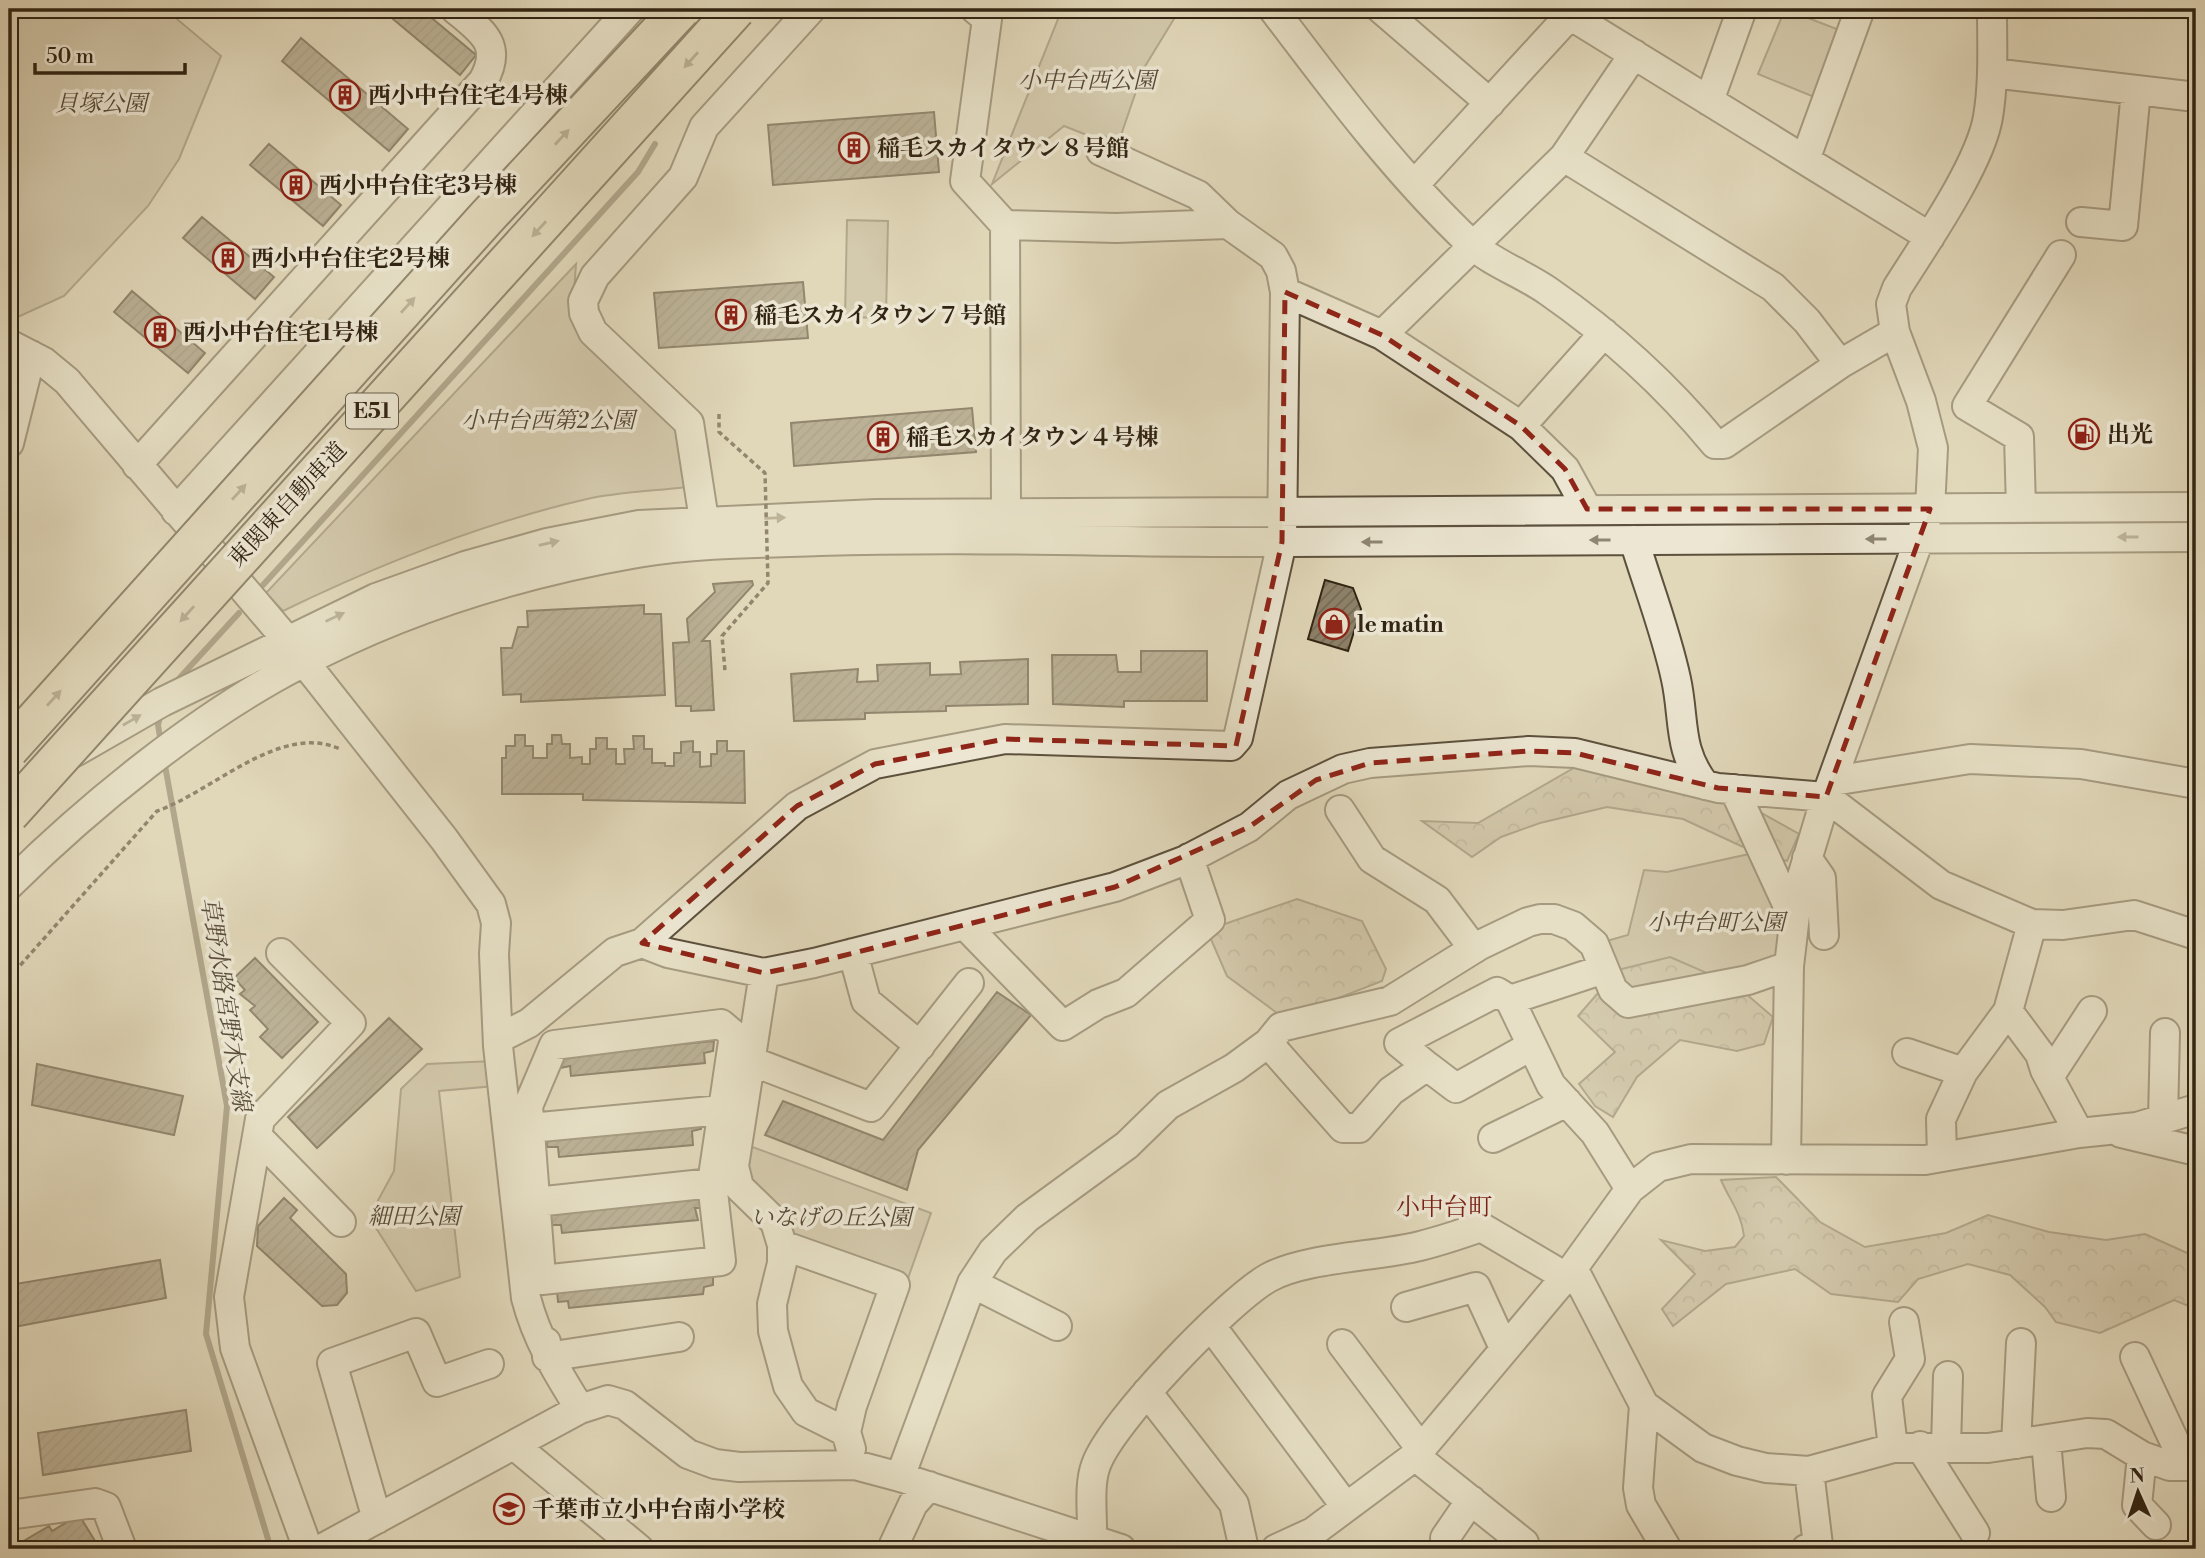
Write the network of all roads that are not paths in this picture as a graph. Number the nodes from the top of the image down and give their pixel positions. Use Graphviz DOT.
graph roads {
  1 [pos="455,9"];
  2 [pos="630,9"];
  3 [pos="681,9"];
  4 [pos="736,9"];
  5 [pos="811,9"];
  6 [pos="975,9"];
  7 [pos="1273,9"];
  8 [pos="1381,9"];
  9 [pos="1742,9"];
  10 [pos="1992,9"];
  11 [pos="1565,12"];
  12 [pos="1855,21"];
  13 [pos="1633,54"];
  14 [pos="1992,73"];
  15 [pos="2136,91"];
  16 [pos="2196,97"];
  17 [pos="1709,101"];
  18 [pos="1490,103"];
  19 [pos="1101,151"];
  20 [pos="1564,157"];
  21 [pos="1805,160"];
  22 [pos="1415,184"];
  23 [pos="2081,222"];
  24 [pos="1228,224"];
  25 [pos="1005,225"];
  26 [pos="1930,237"];
  27 [pos="1473,246"];
  28 [pos="2061,255"];
  29 [pos="1285,292"];
  30 [pos="1895,331"];
  31 [pos="1604,333"];
  32 [pos="1382,335"];
  33 [pos="20,349"];
  34 [pos="1840,364"];
  35 [pos="1521,426"];
  36 [pos="9,443"];
  37 [pos="137,464"];
  38 [pos="2196,507"];
  39 [pos="2021,508"];
  40 [pos="1587,509"];
  41 [pos="1930,509"];
  42 [pos="176,511"];
  43 [pos="1283,512"];
  44 [pos="1006,513"];
  45 [pos="704,520"];
  46 [pos="2196,537"];
  47 [pos="1919,539"];
  48 [pos="1634,540"];
  49 [pos="1282,542"];
  50 [pos="295,651"];
  51 [pos="9,748"];
  52 [pos="2196,784"];
  53 [pos="1705,785"];
  54 [pos="1734,789"];
  55 [pos="1829,789"];
  56 [pos="9,790"];
  57 [pos="1340,810"];
  58 [pos="9,814"];
  59 [pos="1189,858"];
  60 [pos="1807,858"];
  61 [pos="9,885"];
  62 [pos="1793,917"];
  63 [pos="2032,924"];
  64 [pos="965,925"];
  65 [pos="1824,935"];
  66 [pos="2196,935"];
  67 [pos="642,943"];
  68 [pos="1474,948"];
  69 [pos="281,953"];
  70 [pos="853,953"];
  71 [pos="1789,966"];
  72 [pos="1604,969"];
  73 [pos="764,973"];
  74 [pos="969,983"];
  75 [pos="1510,1000"];
  76 [pos="2008,1011"];
  77 [pos="2092,1011"];
  78 [pos="2165,1033"];
  79 [pos="498,1039"];
  80 [pos="1268,1043"];
  81 [pos="920,1046"];
  82 [pos="1531,1046"];
  83 [pos="1907,1053"];
  84 [pos="751,1061"];
  85 [pos="1427,1066"];
  86 [pos="1963,1072"];
  87 [pos="2049,1077"];
  88 [pos="1567,1102"];
  89 [pos="2196,1109"];
  90 [pos="722,1110"];
  91 [pos="2163,1119"];
  92 [pos="530,1128"];
  93 [pos="2112,1130"];
  94 [pos="2079,1133"];
  95 [pos="257,1136"];
  96 [pos="1493,1138"];
  97 [pos="2196,1151"];
  98 [pos="1942,1157"];
  99 [pos="1786,1160"];
  100 [pos="712,1183"];
  101 [pos="1630,1189"];
  102 [pos="536,1202"];
  103 [pos="341,1222"];
  104 [pos="782,1245"];
  105 [pos="1569,1272"];
  106 [pos="542,1280"];
  107 [pos="972,1283"];
  108 [pos="1405,1307"];
  109 [pos="1904,1322"];
  110 [pos="1057,1325"];
  111 [pos="1211,1326"];
  112 [pos="679,1337"];
  113 [pos="2021,1343"];
  114 [pos="1342,1344"];
  115 [pos="1504,1348"];
  116 [pos="547,1357"];
  117 [pos="2135,1357"];
  118 [pos="489,1364"];
  119 [pos="1948,1376"];
  120 [pos="1147,1392"];
  121 [pos="1644,1405"];
  122 [pos="580,1409"];
  123 [pos="846,1432"];
  124 [pos="2046,1441"];
  125 [pos="2017,1444"];
  126 [pos="514,1445"];
  127 [pos="1920,1447"];
  128 [pos="1418,1453"];
  129 [pos="2142,1456"];
  130 [pos="855,1465"];
  131 [pos="2191,1466"];
  132 [pos="1809,1471"];
  133 [pos="900,1477"];
  134 [pos="929,1486"];
  135 [pos="2051,1497"];
  136 [pos="1471,1500"];
  137 [pos="1346,1507"];
  138 [pos="9,1516"];
  139 [pos="377,1519"];
  140 [pos="2156,1525"];
  141 [pos="1975,1533"];
  142 [pos="1109,1546"];
  143 [pos="122,1549"];
  144 [pos="308,1549"];
  145 [pos="321,1549"];
  146 [pos="639,1549"];
  147 [pos="892,1549"];
  148 [pos="1244,1549"];
  149 [pos="1276,1549"];
  150 [pos="1447,1549"];
  151 [pos="1520,1549"];
  152 [pos="1667,1549"];
  153 [pos="1806,1549"];
  1 -- 37 [label="street"];
  2 -- 42 [label="street"];
  51 -- 3 [label="highway, 東関東自動車道 / E51, one-way, bridge"];
  4 -- 58 [label="highway, 東関東自動車道 / E51, one-way, bridge"];
  5 -- 45 [label="street"];
  6 -- 25 [label="street"];
  7 -- 22 [label="street"];
  8 -- 18 [label="street"];
  9 -- 17 [label="street"];
  10 -- 14 [label="street"];
  11 -- 13 [label="street"];
  11 -- 18 [label="street"];
  12 -- 21 [label="street"];
  13 -- 17 [label="street"];
  13 -- 20 [label="street"];
  14 -- 15 [label="street"];
  14 -- 26 [label="street"];
  15 -- 16 [label="street"];
  15 -- 23 [label="street"];
  17 -- 21 [label="street"];
  18 -- 22 [label="street"];
  19 -- 24 [label="street"];
  20 -- 27 [label="street"];
  20 -- 34 [label="street"];
  21 -- 26 [label="street"];
  22 -- 27 [label="street"];
  24 -- 25 [label="street"];
  24 -- 29 [label="street"];
  25 -- 44 [label="street"];
  26 -- 30 [label="street"];
  27 -- 31 [label="street"];
  27 -- 32 [label="street"];
  28 -- 39 [label="street"];
  29 -- 32 [label="street"];
  29 -- 43 [label="street"];
  30 -- 34 [label="street"];
  30 -- 41 [label="street"];
  31 -- 34 [label="street"];
  31 -- 35 [label="street"];
  32 -- 35 [label="street"];
  33 -- 36 [label="street"];
  33 -- 37 [label="street"];
  35 -- 40 [label="street"];
  37 -- 42 [label="street"];
  38 -- 39 [label="street"];
  39 -- 41 [label="street"];
  40 -- 41 [label="street"];
  40 -- 43 [label="street"];
  41 -- 47 [label="street"];
  42 -- 50 [label="street"];
  43 -- 44 [label="street"];
  43 -- 49 [label="street"];
  45 -- 44 [label="street, one-way"];
  50 -- 45 [label="street, one-way"];
  46 -- 47 [label="street, one-way"];
  47 -- 48 [label="street, one-way"];
  47 -- 55 [label="street"];
  48 -- 49 [label="street, one-way"];
  48 -- 53 [label="street"];
  49 -- 50 [label="street"];
  49 -- 67 [label="street"];
  56 -- 50 [label="street, one-way"];
  50 -- 61 [label="street"];
  50 -- 79 [label="street"];
  52 -- 55 [label="street"];
  53 -- 54 [label="street"];
  53 -- 59 [label="street"];
  54 -- 55 [label="street"];
  54 -- 62 [label="street"];
  55 -- 60 [label="street"];
  55 -- 63 [label="street"];
  57 -- 68 [label="street"];
  59 -- 64 [label="street"];
  59 -- 64 [label="street"];
  60 -- 62 [label="street"];
  60 -- 65 [label="street"];
  62 -- 71 [label="street"];
  63 -- 66 [label="street"];
  63 -- 76 [label="street"];
  64 -- 70 [label="street"];
  67 -- 73 [label="street"];
  67 -- 79 [label="street"];
  68 -- 72 [label="street"];
  68 -- 80 [label="street"];
  69 -- 95 [label="street"];
  70 -- 73 [label="street"];
  70 -- 81 [label="street"];
  71 -- 72 [label="street"];
  71 -- 99 [label="street"];
  72 -- 75 [label="street"];
  73 -- 84 [label="street"];
  74 -- 81 [label="street"];
  75 -- 82 [label="street"];
  75 -- 85 [label="street"];
  76 -- 86 [label="street"];
  76 -- 87 [label="street"];
  77 -- 87 [label="street"];
  78 -- 91 [label="street"];
  79 -- 116 [label="street"];
  80 -- 85 [label="street"];
  80 -- 107 [label="street"];
  81 -- 84 [label="street"];
  82 -- 85 [label="street"];
  82 -- 88 [label="street"];
  83 -- 86 [label="street"];
  84 -- 104 [label="street"];
  86 -- 98 [label="street"];
  87 -- 94 [label="street"];
  88 -- 96 [label="street"];
  88 -- 101 [label="street"];
  89 -- 91 [label="street"];
  90 -- 92 [label="street"];
  90 -- 92 [label="street"];
  90 -- 100 [label="street"];
  91 -- 93 [label="street"];
  92 -- 102 [label="street"];
  93 -- 94 [label="street"];
  93 -- 97 [label="street"];
  94 -- 98 [label="street"];
  95 -- 103 [label="street"];
  95 -- 144 [label="street"];
  98 -- 99 [label="street"];
  99 -- 101 [label="street"];
  100 -- 102 [label="street"];
  100 -- 106 [label="street"];
  101 -- 105 [label="street"];
  102 -- 106 [label="street"];
  104 -- 123 [label="street"];
  104 -- 123 [label="street"];
  105 -- 111 [label="street"];
  105 -- 115 [label="street"];
  105 -- 121 [label="street"];
  106 -- 116 [label="street"];
  107 -- 110 [label="street"];
  107 -- 133 [label="street"];
  108 -- 115 [label="street"];
  109 -- 127 [label="street"];
  111 -- 120 [label="street"];
  111 -- 137 [label="street"];
  112 -- 116 [label="street"];
  113 -- 125 [label="street"];
  114 -- 128 [label="street"];
  115 -- 128 [label="street"];
  116 -- 122 [label="street"];
  117 -- 131 [label="street"];
  118 -- 139 [label="street"];
  119 -- 127 [label="street"];
  120 -- 142 [label="street"];
  120 -- 148 [label="street"];
  121 -- 132 [label="street"];
  121 -- 152 [label="street"];
  122 -- 126 [label="street"];
  122 -- 130 [label="street"];
  123 -- 130 [label="street"];
  124 -- 125 [label="street"];
  124 -- 129 [label="street"];
  124 -- 135 [label="street"];
  125 -- 127 [label="street"];
  126 -- 139 [label="street"];
  126 -- 146 [label="street"];
  127 -- 132 [label="street"];
  127 -- 141 [label="street"];
  128 -- 136 [label="street"];
  128 -- 137 [label="street"];
  129 -- 131 [label="street"];
  129 -- 140 [label="street"];
  130 -- 133 [label="street"];
  132 -- 153 [label="street"];
  133 -- 134 [label="street"];
  134 -- 142 [label="street"];
  134 -- 147 [label="street"];
  136 -- 150 [label="street"];
  136 -- 151 [label="street"];
  137 -- 149 [label="street"];
  138 -- 143 [label="street"];
  139 -- 145 [label="street"];
}
